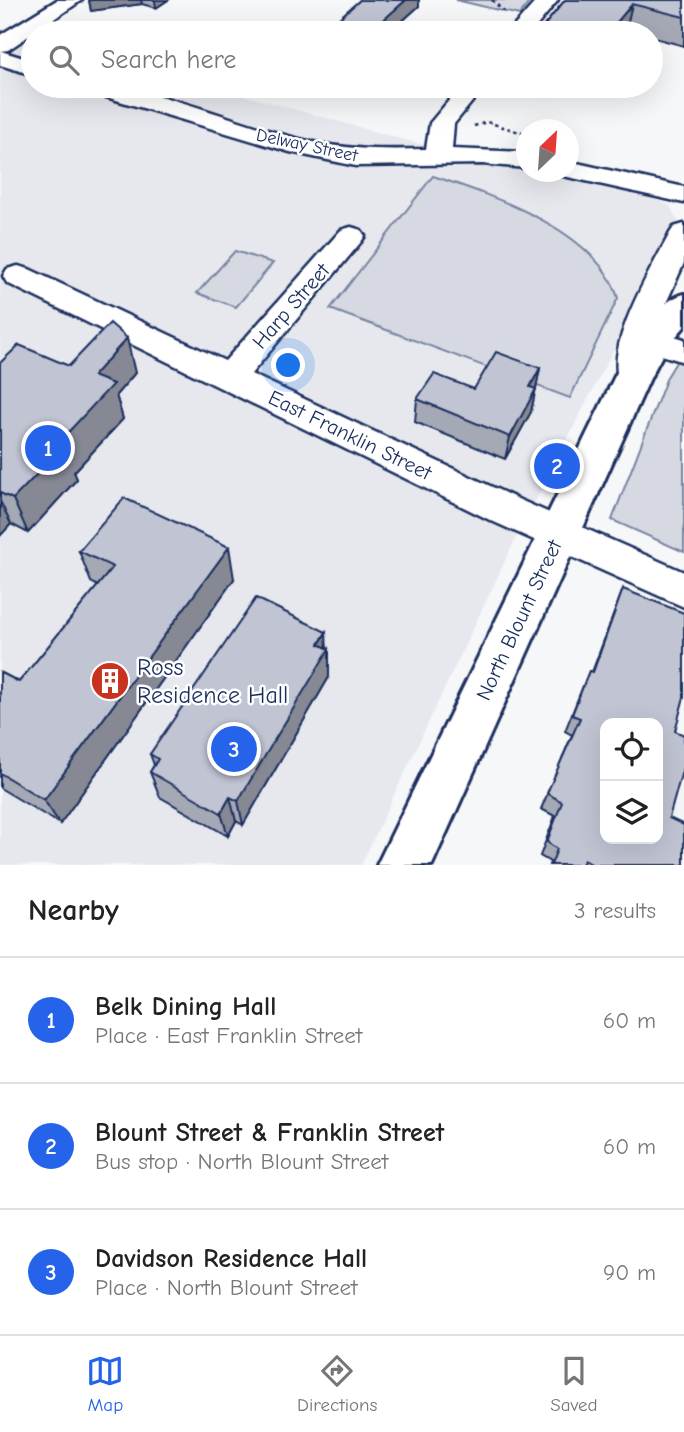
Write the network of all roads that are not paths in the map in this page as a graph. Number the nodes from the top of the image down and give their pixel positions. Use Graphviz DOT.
graph roads {
  1 [pos="72,0"];
  2 [pos="548,0"];
  3 [pos="38,21"];
  4 [pos="530,21"];
  5 [pos="21,32"];
  6 [pos="0,45"];
  7 [pos="0,58"];
  8 [pos="21,64"];
  9 [pos="134,98"];
  10 [pos="462,98"];
  11 [pos="438,158"];
  12 [pos="516,159"];
  13 [pos="579,171"];
  14 [pos="684,195"];
  15 [pos="684,233"];
  16 [pos="351,236"];
  17 [pos="18,276"];
  18 [pos="684,305"];
  19 [pos="658,343"];
  20 [pos="230,377"];
  21 [pos="559,535"];
  22 [pos="684,590"];
  23 [pos="404,865"];
  1 -- 3 [label="street"];
  2 -- 4 [label="street"];
  5 -- 6 [label="street"];
  7 -- 8 [label="street"];
  9 -- 11 [label="street, Delway Street"];
  10 -- 11 [label="street"];
  11 -- 12 [label="street, Delway Street"];
  13 -- 14 [label="street"];
  15 -- 19 [label="street, North Blount Street"];
  16 -- 20 [label="street, Harp Street"];
  17 -- 20 [label="street, East Franklin Street"];
  18 -- 19 [label="main road, North Blount Street"];
  19 -- 21 [label="main road, North Blount Street"];
  20 -- 21 [label="street, East Franklin Street"];
  21 -- 22 [label="street, East Franklin Street"];
  21 -- 23 [label="main road, North Blount Street"];
}
